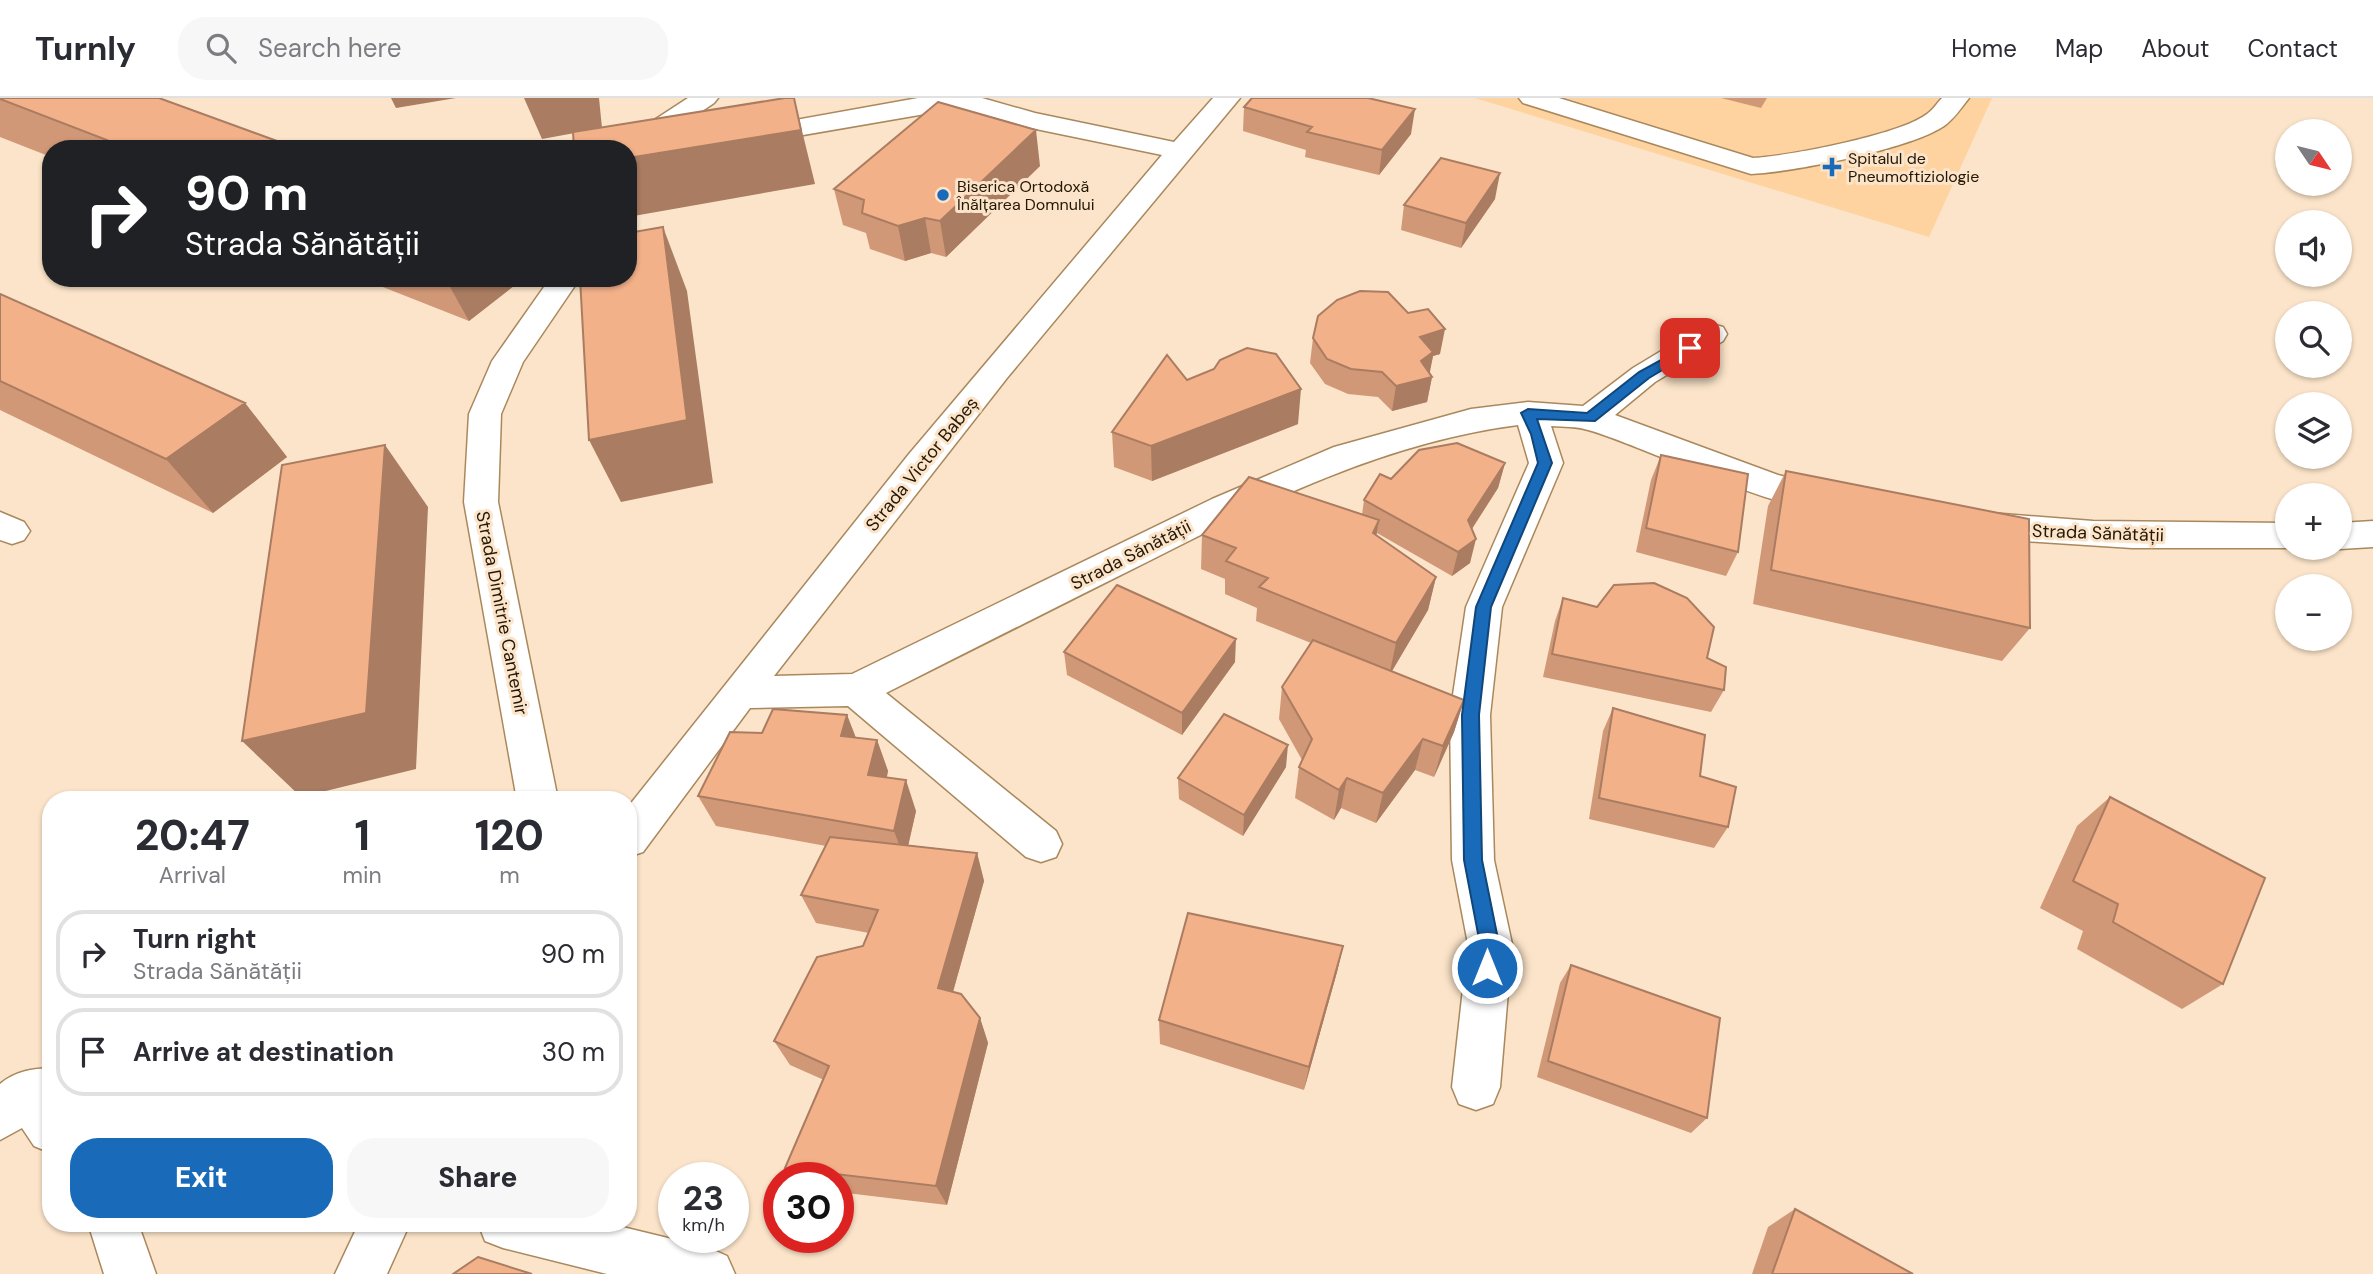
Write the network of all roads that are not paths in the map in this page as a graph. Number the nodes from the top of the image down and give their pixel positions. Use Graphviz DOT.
graph roads {
  1 [pos="705,98"];
  2 [pos="1227,98"];
  3 [pos="1532,98"];
  4 [pos="1956,98"];
  5 [pos="1605,108"];
  6 [pos="721,142"];
  7 [pos="637,143"];
  8 [pos="1180,151"];
  9 [pos="668,152"];
  10 [pos="637,157"];
  11 [pos="559,287"];
  12 [pos="1712,334"];
  13 [pos="1528,413"];
  14 [pos="1590,418"];
  15 [pos="1862,507"];
  16 [pos="1941,521"];
  17 [pos="2373,534"];
  18 [pos="2352,535"];
  19 [pos="2275,536"];
  20 [pos="856,690"];
  21 [pos="739,693"];
  22 [pos="536,791"];
  23 [pos="637,827"];
  24 [pos="1041,845"];
  25 [pos="1476,1087"];
  26 [pos="116,1232"];
  27 [pos="381,1232"];
  28 [pos="539,1232"];
  29 [pos="130,1274"];
  30 [pos="361,1274"];
  31 [pos="709,1274"];
  1 -- 7 [label="street"];
  2 -- 8 [label="street, Strada Victor Babeș"];
  3 -- 5 [label="street"];
  4 -- 5 [label="street"];
  6 -- 8 [label="street"];
  8 -- 21 [label="street, Strada Victor Babeș"];
  9 -- 10 [label="street"];
  11 -- 22 [label="street, Strada Dimitrie Cantemir"];
  12 -- 14 [label="street"];
  13 -- 14 [label="street, Strada Sănătății"];
  13 -- 20 [label="street, Strada Sănătății"];
  13 -- 25 [label="street"];
  14 -- 15 [label="street, Strada Sănătății"];
  16 -- 19 [label="street, Strada Sănătății"];
  17 -- 18 [label="street"];
  20 -- 21 [label="street, Strada Sănătății"];
  20 -- 24 [label="street"];
  21 -- 23 [label="street, Strada Victor Babeș"];
  26 -- 29 [label="street"];
  27 -- 30 [label="street"];
  28 -- 31 [label="street"];
}
